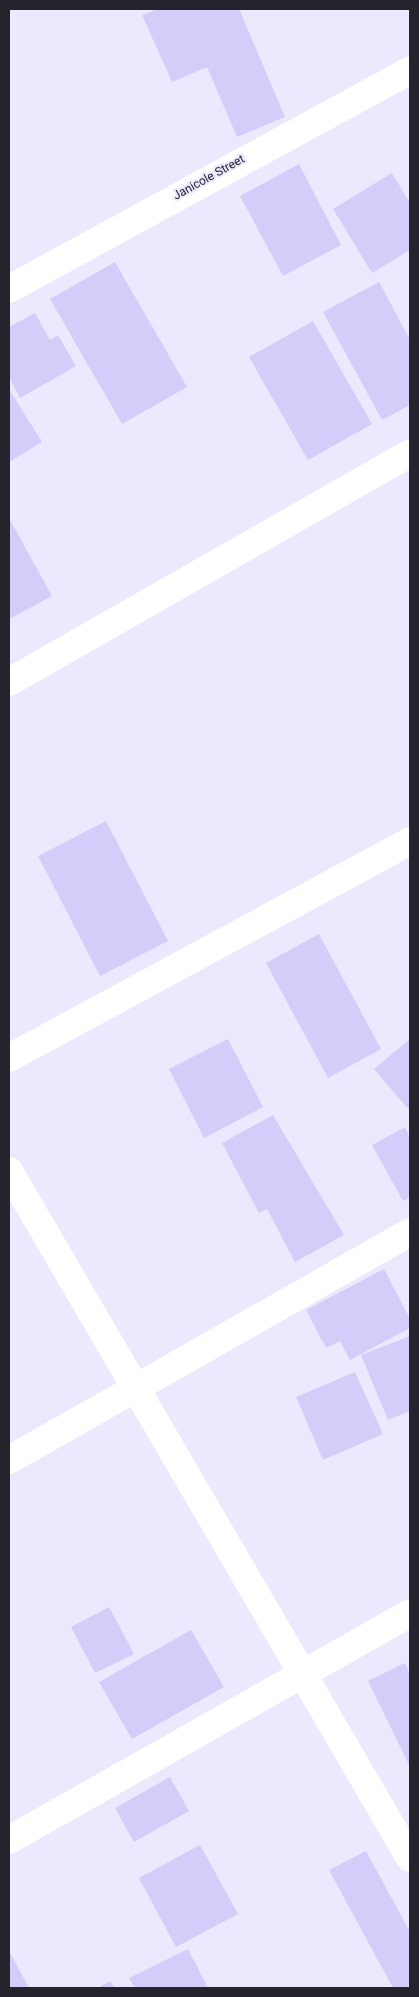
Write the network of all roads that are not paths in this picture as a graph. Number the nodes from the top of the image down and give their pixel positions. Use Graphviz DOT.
graph roads {
  1 [pos="410,70"];
  2 [pos="9,289"];
  3 [pos="410,453"];
  4 [pos="9,682"];
  5 [pos="410,841"];
  6 [pos="9,1058"];
  7 [pos="9,1171"];
  8 [pos="410,1232"];
  9 [pos="136,1384"];
  10 [pos="9,1460"];
  11 [pos="410,1613"];
  12 [pos="303,1674"];
  13 [pos="9,1840"];
  14 [pos="410,1858"];
  1 -- 2 [label="street, Janicole Street"];
  3 -- 4 [label="street"];
  5 -- 6 [label="street"];
  7 -- 9 [label="street"];
  8 -- 9 [label="street"];
  9 -- 10 [label="street"];
  9 -- 12 [label="street"];
  11 -- 12 [label="street"];
  12 -- 13 [label="street"];
  12 -- 14 [label="street"];
}
